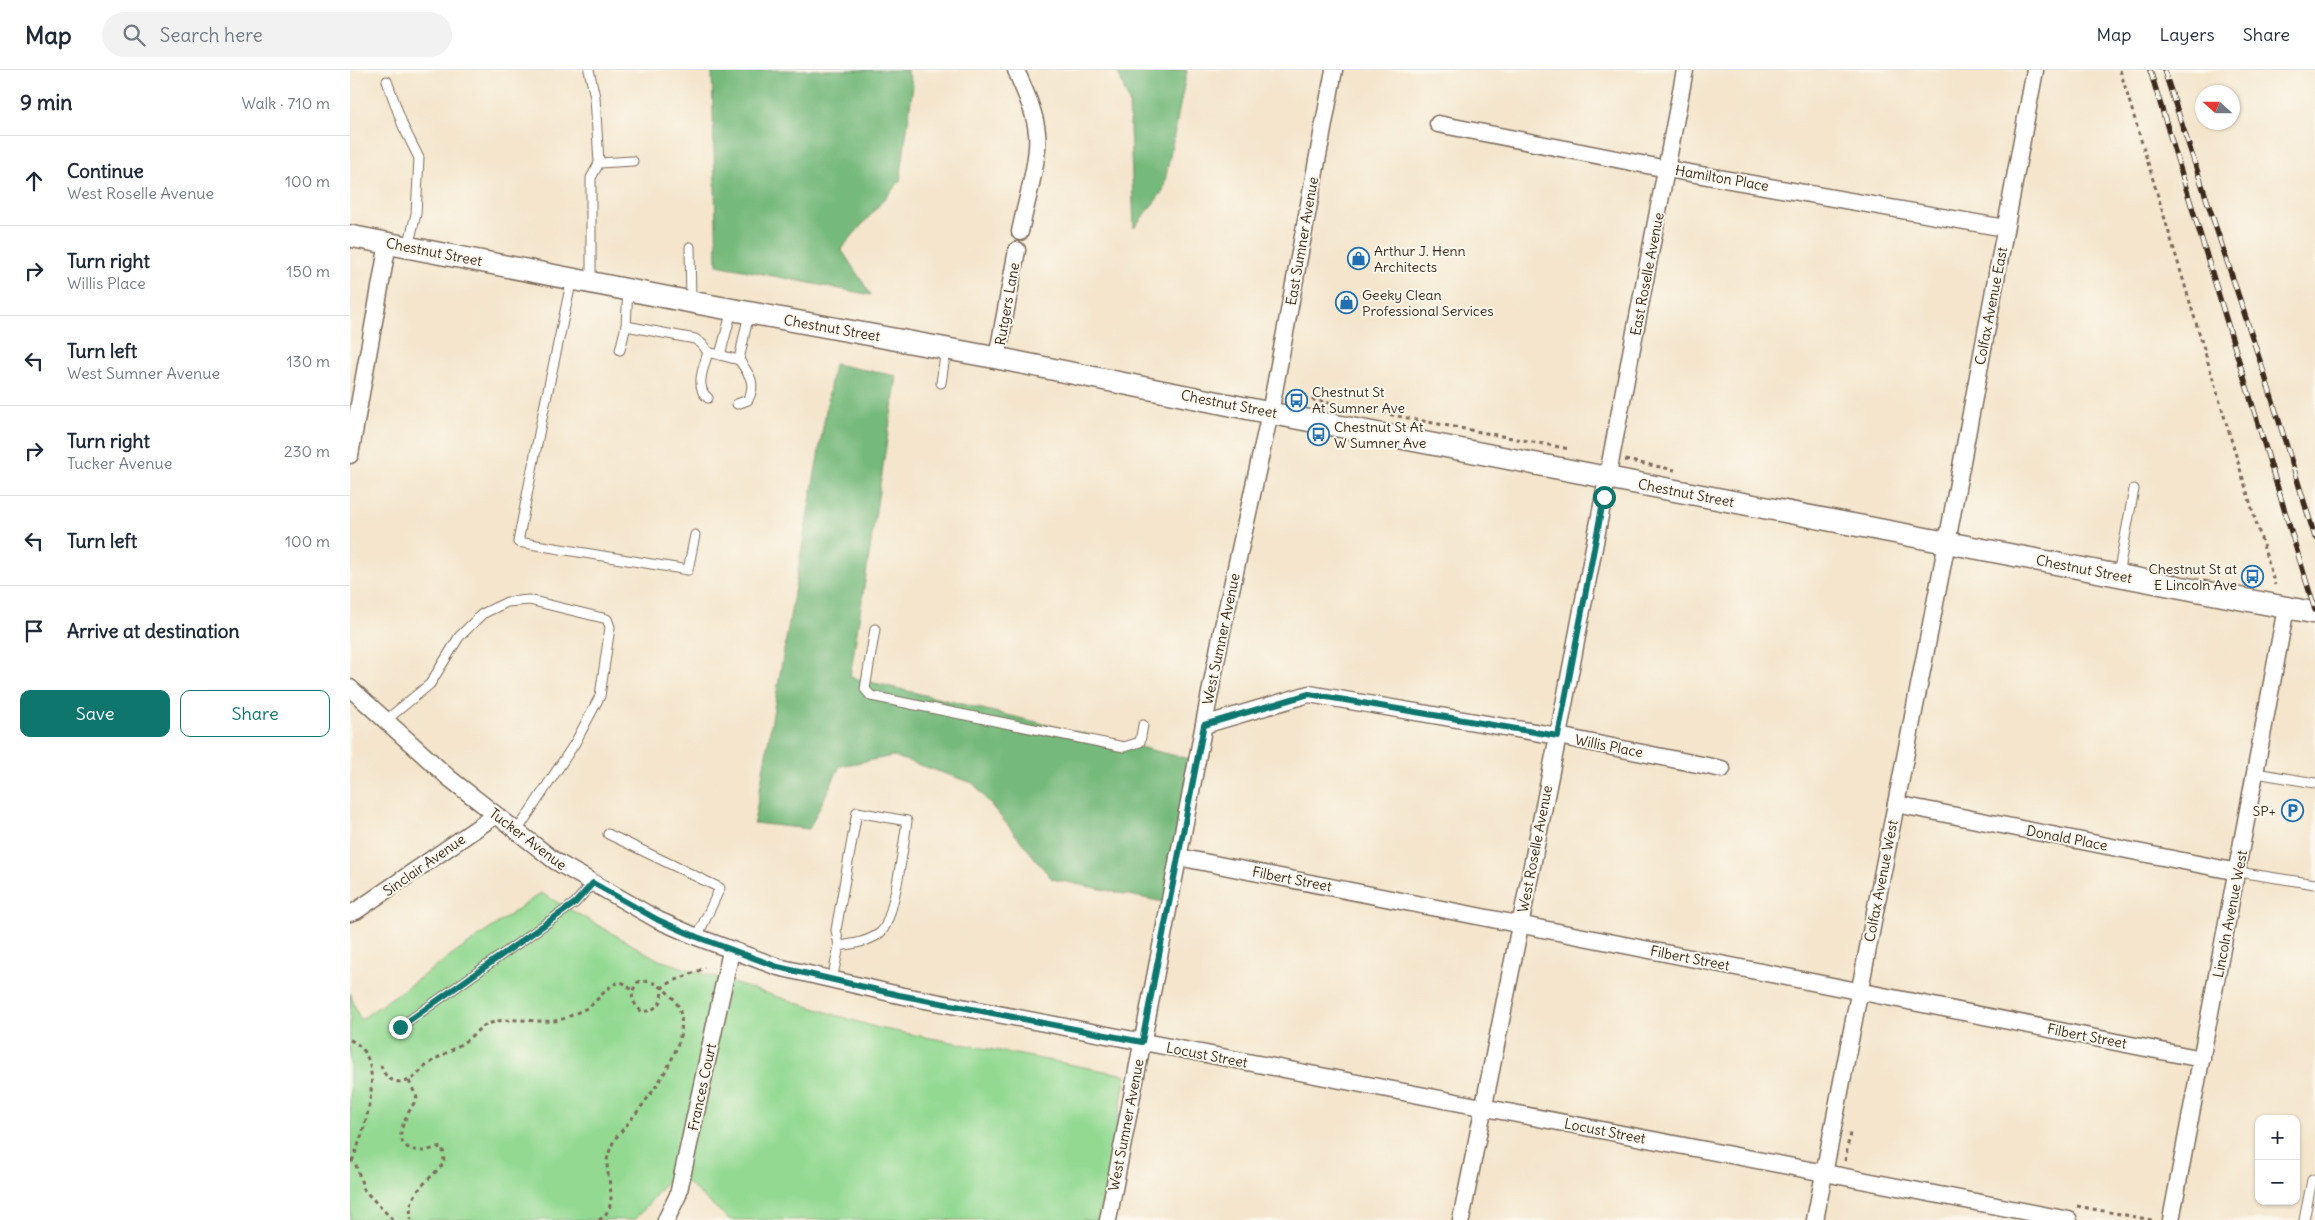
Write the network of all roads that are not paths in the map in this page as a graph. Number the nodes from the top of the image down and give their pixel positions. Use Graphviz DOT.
graph roads {
  1 [pos="589,70"];
  2 [pos="1016,70"];
  3 [pos="1334,70"];
  4 [pos="1685,70"];
  5 [pos="2035,70"];
  6 [pos="387,81"];
  7 [pos="1438,124"];
  8 [pos="633,161"];
  9 [pos="599,163"];
  10 [pos="1667,169"];
  11 [pos="2005,228"];
  12 [pos="1020,232"];
  13 [pos="350,236"];
  14 [pos="398,245"];
  15 [pos="690,248"];
  16 [pos="1017,250"];
  17 [pos="582,281"];
  18 [pos="628,289"];
  19 [pos="691,302"];
  20 [pos="741,311"];
  21 [pos="626,326"];
  22 [pos="946,348"];
  23 [pos="620,350"];
  24 [pos="708,352"];
  25 [pos="720,355"];
  26 [pos="998,358"];
  27 [pos="739,360"];
  28 [pos="941,383"];
  29 [pos="708,398"];
  30 [pos="738,404"];
  31 [pos="1270,413"];
  32 [pos="350,455"];
  33 [pos="1608,478"];
  34 [pos="2134,488"];
  35 [pos="695,535"];
  36 [pos="1947,542"];
  37 [pos="2118,575"];
  38 [pos="2286,608"];
  39 [pos="2315,613"];
  40 [pos="875,629"];
  41 [pos="350,688"];
  42 [pos="386,721"];
  43 [pos="1144,725"];
  44 [pos="1204,725"];
  45 [pos="1558,736"];
  46 [pos="1722,769"];
  47 [pos="2256,773"];
  48 [pos="2315,783"];
  49 [pos="1896,804"];
  50 [pos="496,815"];
  51 [pos="516,831"];
  52 [pos="608,834"];
  53 [pos="1178,857"];
  54 [pos="2238,872"];
  55 [pos="593,883"];
  56 [pos="2315,884"];
  57 [pos="350,913"];
  58 [pos="1520,924"];
  59 [pos="697,937"];
  60 [pos="839,946"];
  61 [pos="732,951"];
  62 [pos="832,980"];
  63 [pos="1859,991"];
  64 [pos="400,1027"];
  65 [pos="1142,1042"];
  66 [pos="2202,1058"];
  67 [pos="1483,1107"];
  68 [pos="1824,1173"];
  69 [pos="2315,1181"];
  70 [pos="2072,1213"];
  71 [pos="669,1218"];
  72 [pos="1108,1220"];
  73 [pos="1461,1220"];
  74 [pos="1815,1220"];
  75 [pos="2171,1220"];
  76 [pos="2304,1220"];
  1 -- 9 [label="lane"];
  2 -- 12 [label="street"];
  3 -- 31 [label="street, East Sumner Avenue"];
  4 -- 10 [label="street, East Roselle Avenue"];
  5 -- 11 [label="street, Colfax Avenue East"];
  6 -- 14 [label="lane"];
  7 -- 10 [label="street, Hamilton Place"];
  8 -- 9 [label="lane"];
  9 -- 17 [label="lane"];
  10 -- 11 [label="street, Hamilton Place"];
  10 -- 33 [label="street, East Roselle Avenue"];
  11 -- 36 [label="street, Colfax Avenue East"];
  13 -- 14 [label="street, Chestnut Street"];
  14 -- 17 [label="street, Chestnut Street"];
  14 -- 32 [label="street"];
  15 -- 19 [label="lane"];
  16 -- 26 [label="street, Rutgers Lane"];
  17 -- 18 [label="street, Chestnut Street"];
  17 -- 35 [label="lane"];
  18 -- 19 [label="street, Chestnut Street"];
  18 -- 21 [label="lane"];
  19 -- 20 [label="street, Chestnut Street"];
  20 -- 22 [label="street, Chestnut Street"];
  20 -- 25 [label="lane"];
  20 -- 27 [label="lane"];
  21 -- 23 [label="lane"];
  21 -- 24 [label="lane"];
  22 -- 26 [label="street, Chestnut Street"];
  22 -- 28 [label="lane"];
  24 -- 25 [label="lane"];
  24 -- 29 [label="lane"];
  25 -- 27 [label="lane"];
  26 -- 31 [label="street, Chestnut Street"];
  27 -- 30 [label="lane"];
  31 -- 33 [label="street, Chestnut Street"];
  31 -- 44 [label="street, West Sumner Avenue"];
  33 -- 36 [label="street, Chestnut Street"];
  33 -- 45 [label="street, West Roselle Avenue"];
  34 -- 37 [label="lane"];
  36 -- 37 [label="street, Chestnut Street"];
  36 -- 49 [label="street, Colfax Avenue West"];
  37 -- 38 [label="street, Chestnut Street"];
  38 -- 39 [label="street, Chestnut Street"];
  38 -- 47 [label="street, Lincoln Avenue West"];
  40 -- 43 [label="lane"];
  41 -- 42 [label="street, Tucker Avenue"];
  42 -- 50 [label="street, Tucker Avenue"];
  42 -- 51 [label="lane"];
  44 -- 45 [label="street, Willis Place"];
  44 -- 53 [label="street, West Sumner Avenue"];
  45 -- 46 [label="street, Willis Place"];
  45 -- 58 [label="street, West Roselle Avenue"];
  47 -- 48 [label="lane"];
  47 -- 54 [label="street, Lincoln Avenue West"];
  49 -- 54 [label="street, Donald Place"];
  49 -- 63 [label="street, Colfax Avenue West"];
  50 -- 51 [label="street, Tucker Avenue"];
  50 -- 57 [label="street, Sinclair Avenue"];
  51 -- 55 [label="street, Tucker Avenue"];
  52 -- 59 [label="lane"];
  53 -- 58 [label="street, Filbert Street"];
  53 -- 65 [label="street, West Sumner Avenue"];
  54 -- 56 [label="lane"];
  54 -- 66 [label="street, Lincoln Avenue West"];
  55 -- 59 [label="street, Tucker Avenue"];
  55 -- 64 [label="lane"];
  58 -- 63 [label="street, Filbert Street"];
  58 -- 67 [label="street, West Roselle Avenue"];
  59 -- 61 [label="street, Tucker Avenue"];
  60 -- 60 [label="lane"];
  60 -- 62 [label="lane"];
  61 -- 62 [label="street, Tucker Avenue"];
  61 -- 71 [label="street, Frances Court"];
  62 -- 65 [label="street, Tucker Avenue"];
  63 -- 66 [label="street, Filbert Street"];
  63 -- 68 [label="street, Colfax Avenue West"];
  65 -- 67 [label="street, Locust Street"];
  65 -- 72 [label="street, West Sumner Avenue"];
  66 -- 75 [label="street, Lincoln Avenue West"];
  67 -- 68 [label="street, Locust Street"];
  67 -- 73 [label="street, West Roselle Avenue"];
  68 -- 70 [label="street, Locust Street"];
  68 -- 74 [label="street, Colfax Avenue West"];
  69 -- 76 [label="lane"];
}
